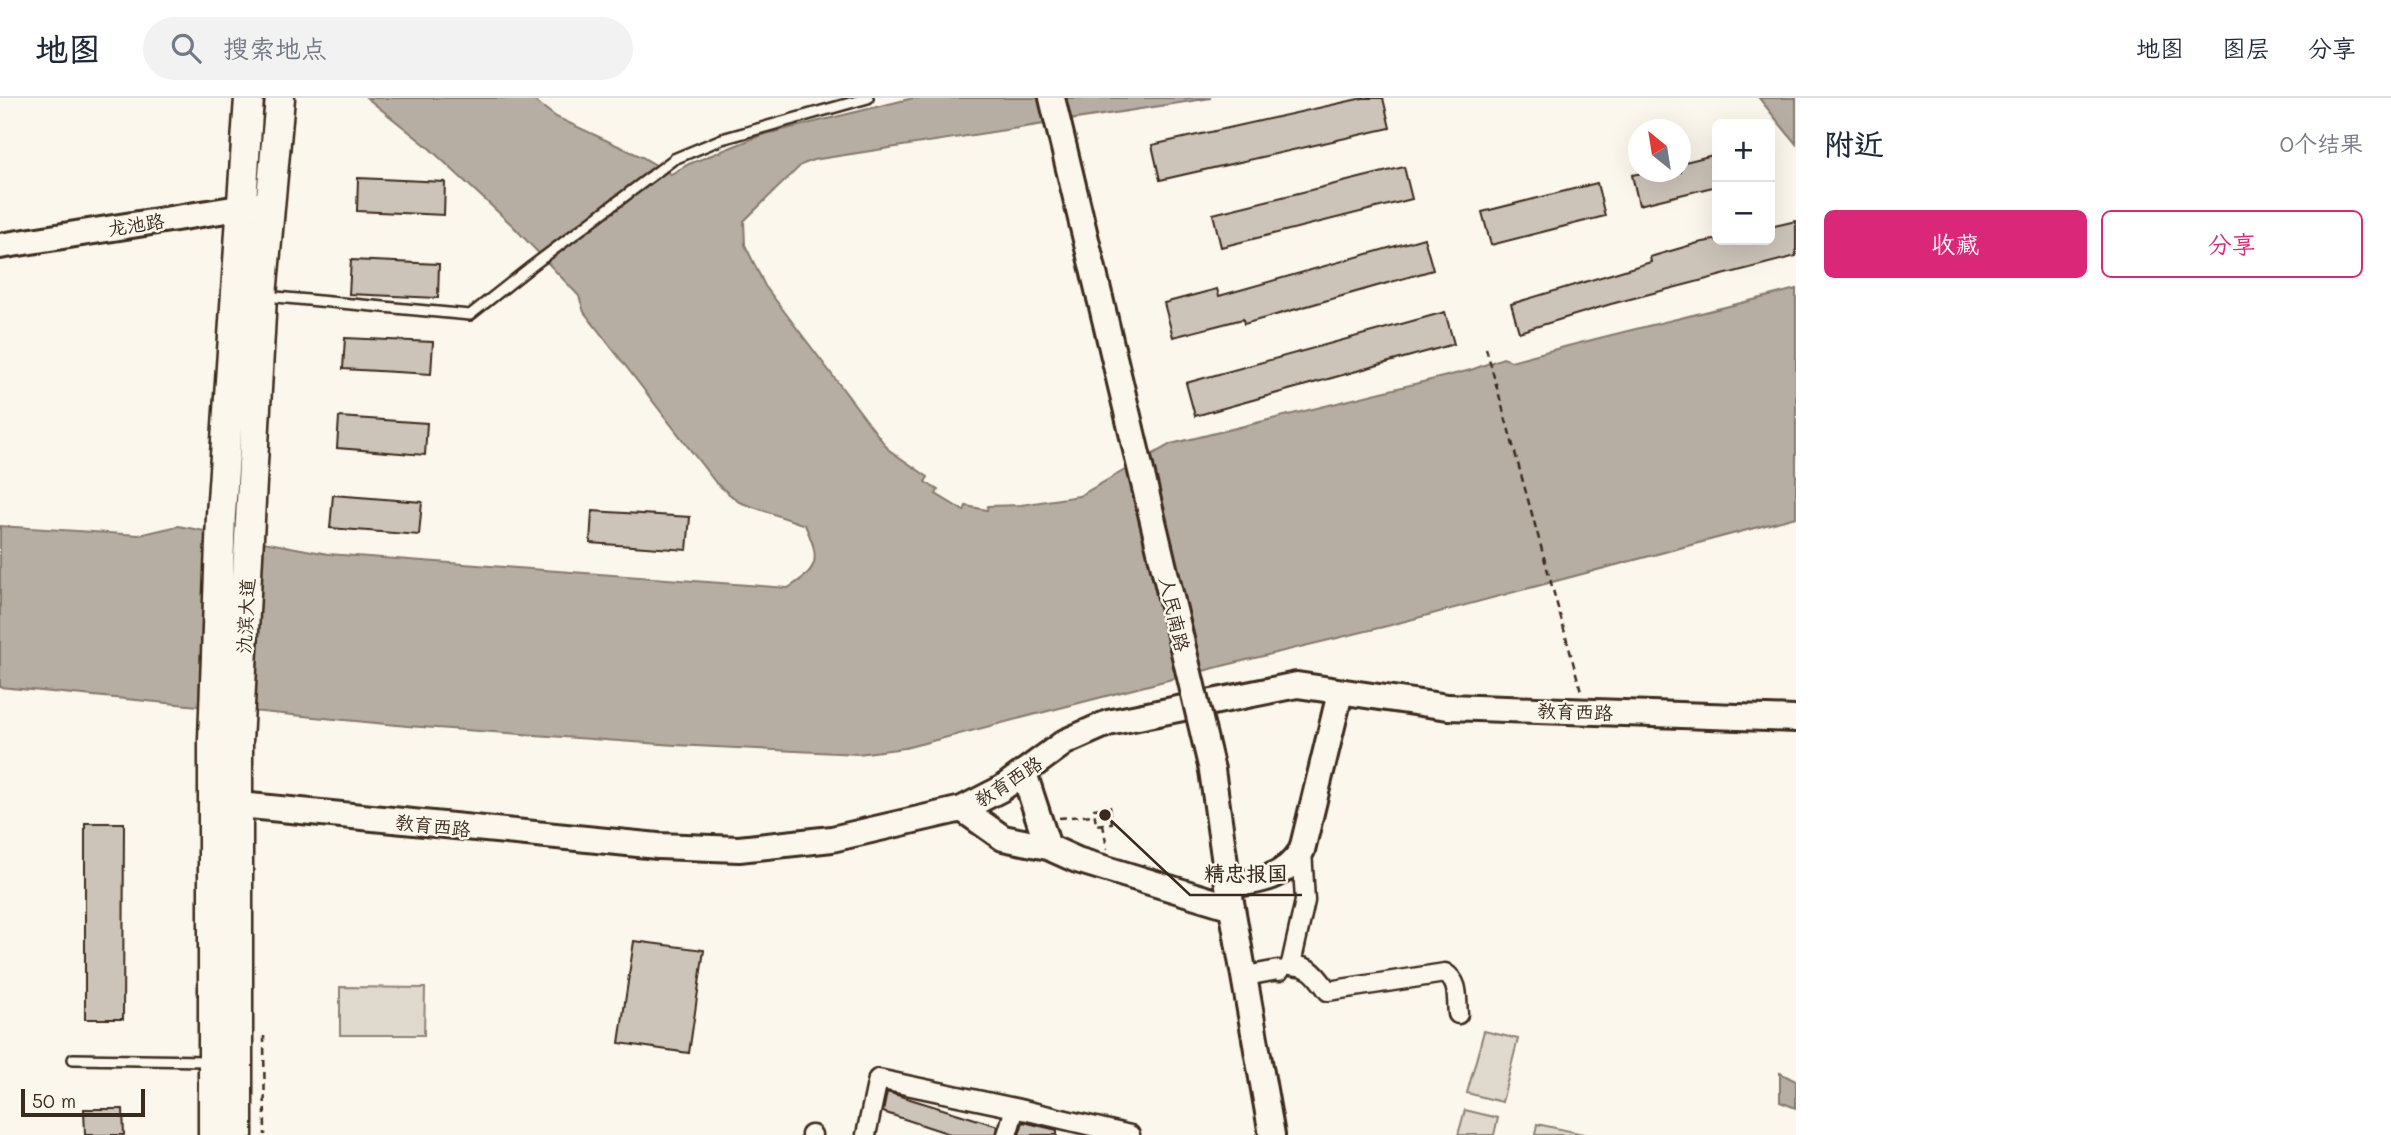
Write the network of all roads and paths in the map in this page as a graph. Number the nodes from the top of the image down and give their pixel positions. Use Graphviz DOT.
graph roads {
  1 [pos="249,98"];
  2 [pos="280,98"];
  3 [pos="868,98"];
  4 [pos="1052,98"];
  5 [pos="272,203"];
  6 [pos="242,208"];
  7 [pos="0,246"];
  8 [pos="262,296"];
  9 [pos="1486,348"];
  10 [pos="1340,693"];
  11 [pos="1587,711"];
  12 [pos="1796,719"];
  13 [pos="226,740"];
  14 [pos="1024,773"];
  15 [pos="226,803"];
  16 [pos="962,809"];
  17 [pos="1095,815"];
  18 [pos="1038,819"];
  19 [pos="1048,847"];
  20 [pos="1302,850"];
  21 [pos="1230,896"];
  22 [pos="1287,967"];
  23 [pos="1246,976"];
  24 [pos="1458,1014"];
  25 [pos="264,1036"];
  26 [pos="74,1059"];
  27 [pos="225,1061"];
  28 [pos="1015,1108"];
  29 [pos="213,1135"];
  30 [pos="238,1135"];
  31 [pos="265,1135"];
  32 [pos="866,1135"];
  33 [pos="1007,1135"];
  34 [pos="1130,1135"];
  35 [pos="1272,1135"];
  1 -- 6 [label="main road, 氿滨大道"];
  2 -- 5 [label="main road, 氿滨大道"];
  3 -- 8 [label="lane"];
  4 -- 21 [label="street, 人民南路, bridge"];
  5 -- 6 [label="street, 龙池路"];
  5 -- 8 [label="main road, 氿滨大道"];
  6 -- 7 [label="street, 龙池路"];
  6 -- 13 [label="main road, 氿滨大道"];
  8 -- 13 [label="main road, 氿滨大道"];
  9 -- 11 [label="path"];
  10 -- 11 [label="street, 教育西路"];
  10 -- 14 [label="street, 教育西路"];
  10 -- 20 [label="street"];
  11 -- 12 [label="street, 教育西路"];
  13 -- 15 [label="main road, 氿滨大道"];
  14 -- 16 [label="street, 教育西路"];
  14 -- 18 [label="street"];
  15 -- 16 [label="street, 教育西路"];
  15 -- 27 [label="main road, 氿滨大道"];
  16 -- 19 [label="street"];
  17 -- 17 [label="path"];
  17 -- 18 [label="path"];
  18 -- 19 [label="street"];
  19 -- 21 [label="street"];
  20 -- 21 [label="street"];
  20 -- 22 [label="street"];
  21 -- 23 [label="street, 人民南路"];
  22 -- 23 [label="street"];
  22 -- 24 [label="street"];
  23 -- 35 [label="street, 人民南路"];
  25 -- 31 [label="path"];
  26 -- 27 [label="lane"];
  27 -- 29 [label="main road, 氿滨大道"];
  27 -- 30 [label="main road, 氿滨大道"];
  28 -- 32 [label="street"];
  28 -- 33 [label="street"];
  28 -- 34 [label="street"];
}
